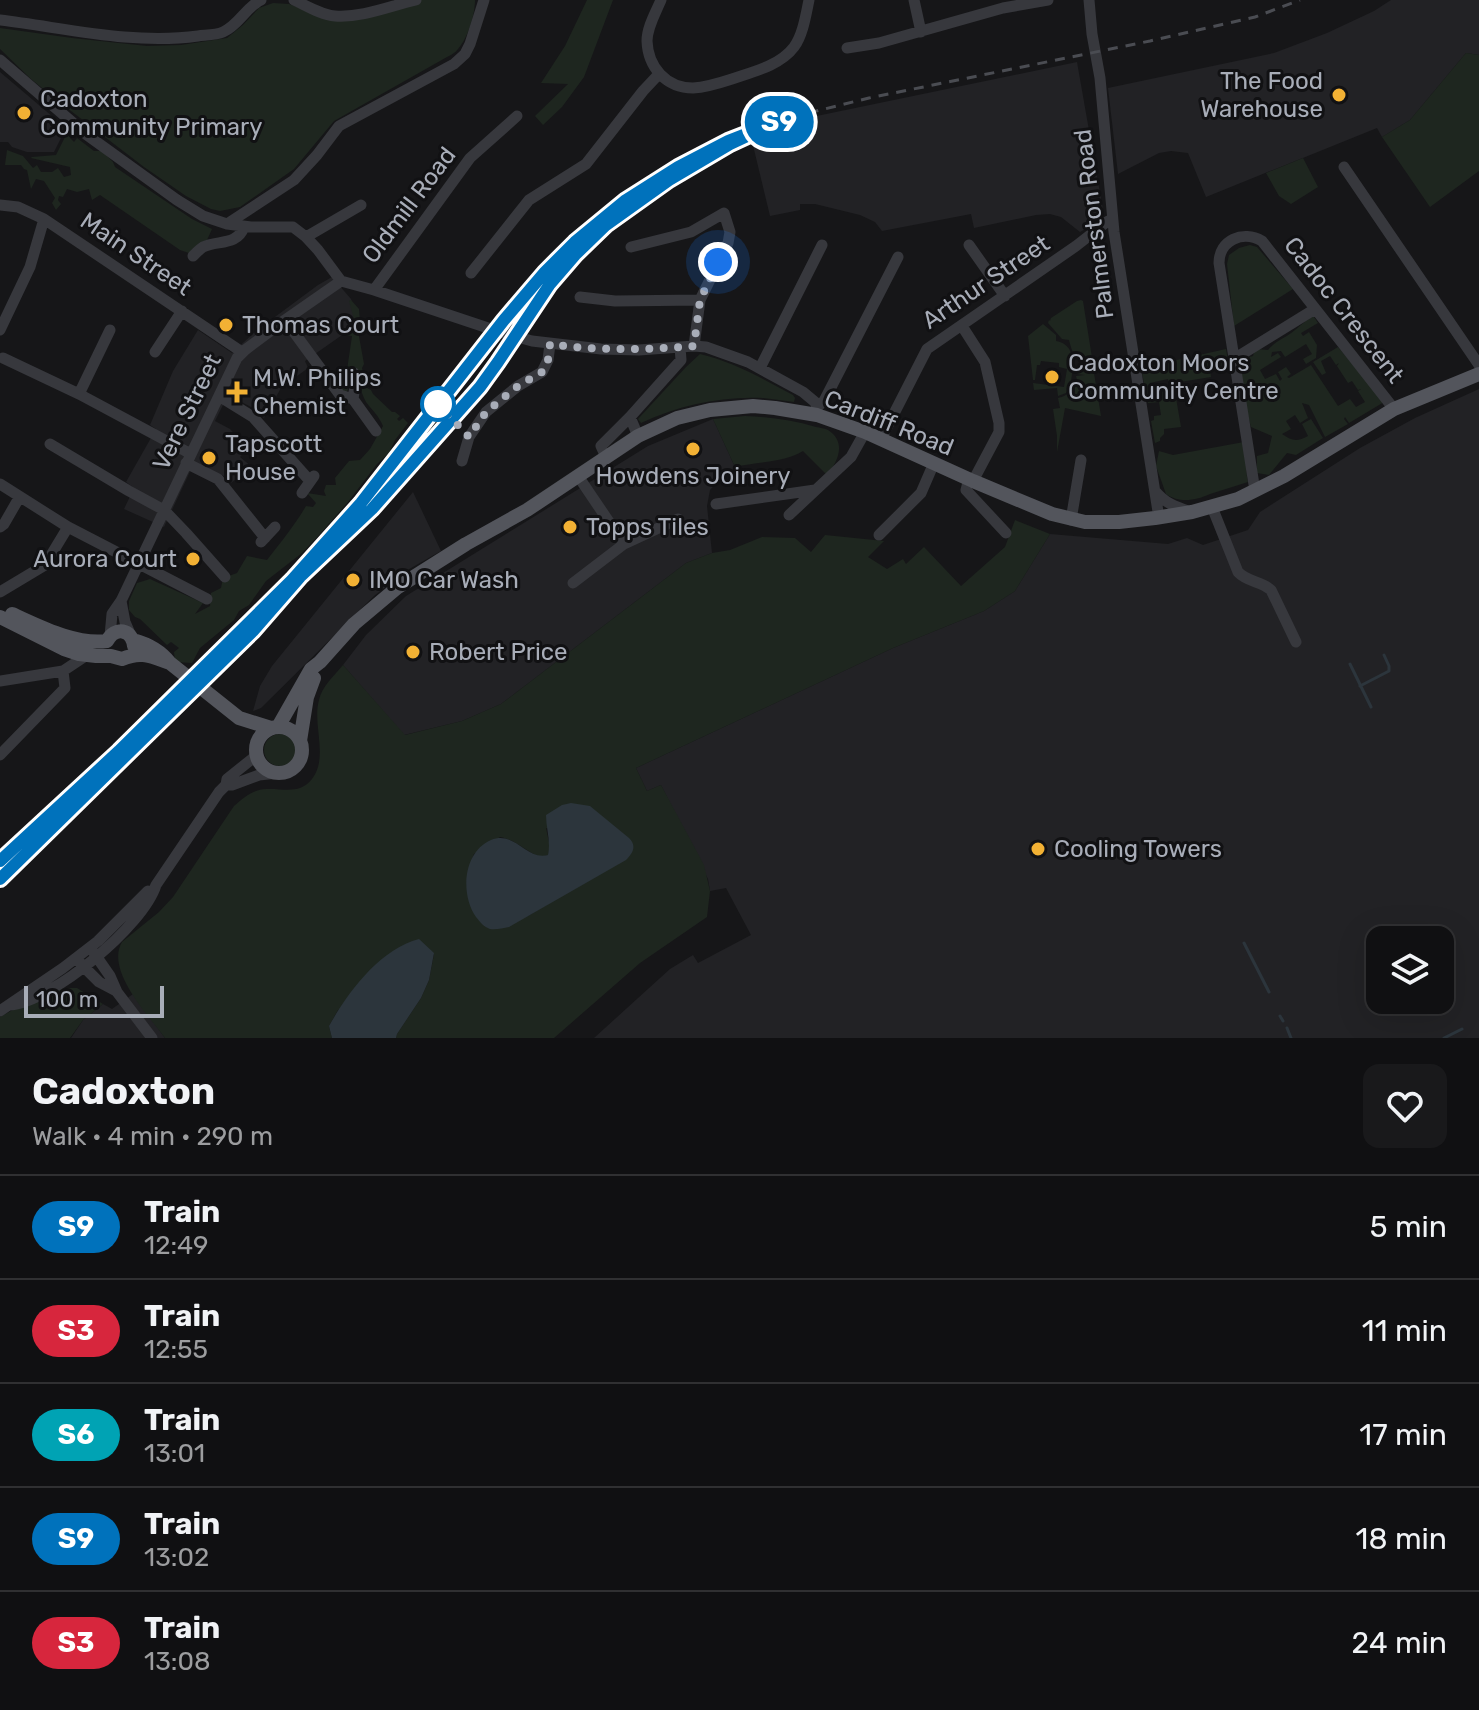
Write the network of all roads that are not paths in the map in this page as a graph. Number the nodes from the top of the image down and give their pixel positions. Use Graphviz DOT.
graph roads {
  1 [pos="294,0"];
  2 [pos="416,0"];
  3 [pos="484,0"];
  4 [pos="661,0"];
  5 [pos="809,0"];
  6 [pos="914,0"];
  7 [pos="1048,0"];
  8 [pos="1089,0"];
  9 [pos="256,1"];
  10 [pos="0,20"];
  11 [pos="921,32"];
  12 [pos="847,48"];
  13 [pos="0,60"];
  14 [pos="658,75"];
  15 [pos="517,116"];
  16 [pos="1344,167"];
  17 [pos="0,205"];
  18 [pos="361,205"];
  19 [pos="44,219"];
  20 [pos="1112,220"];
  21 [pos="227,224"];
  22 [pos="244,227"];
  23 [pos="306,237"];
  24 [pos="822,245"];
  25 [pos="969,245"];
  26 [pos="631,247"];
  27 [pos="193,256"];
  28 [pos="898,257"];
  29 [pos="471,273"];
  30 [pos="341,281"];
  31 [pos="374,290"];
  32 [pos="1005,296"];
  33 [pos="580,297"];
  34 [pos="700,300"];
  35 [pos="1315,309"];
  36 [pos="182,311"];
  37 [pos="285,320"];
  38 [pos="962,326"];
  39 [pos="0,330"];
  40 [pos="110,330"];
  41 [pos="550,344"];
  42 [pos="694,346"];
  43 [pos="680,347"];
  44 [pos="155,352"];
  45 [pos="242,352"];
  46 [pos="3,358"];
  47 [pos="1234,359"];
  48 [pos="1479,365"];
  49 [pos="760,368"];
  50 [pos="354,373"];
  51 [pos="1479,374"];
  52 [pos="79,394"];
  53 [pos="219,396"];
  54 [pos="353,399"];
  55 [pos="1394,409"];
  56 [pos="817,411"];
  57 [pos="630,417"];
  58 [pos="376,431"];
  59 [pos="865,432"];
  60 [pos="638,436"];
  61 [pos="881,439"];
  62 [pos="50,444"];
  63 [pos="606,457"];
  64 [pos="189,459"];
  65 [pos="1081,460"];
  66 [pos="462,461"];
  67 [pos="934,463"];
  68 [pos="578,476"];
  69 [pos="971,480"];
  70 [pos="0,484"];
  71 [pos="817,489"];
  72 [pos="1155,490"];
  73 [pos="1255,491"];
  74 [pos="302,493"];
  75 [pos="19,498"];
  76 [pos="716,504"];
  77 [pos="1212,507"];
  78 [pos="164,510"];
  79 [pos="1192,512"];
  80 [pos="789,515"];
  81 [pos="1159,518"];
  82 [pos="678,519"];
  83 [pos="1071,520"];
  84 [pos="0,527"];
  85 [pos="68,527"];
  86 [pos="275,527"];
  87 [pos="1006,533"];
  88 [pos="879,535"];
  89 [pos="624,544"];
  90 [pos="138,565"];
  91 [pos="225,577"];
  92 [pos="573,583"];
  93 [pos="0,592"];
  94 [pos="207,599"];
  95 [pos="121,601"];
  96 [pos="0,610"];
  97 [pos="0,617"];
  98 [pos="108,638"];
  99 [pos="1296,642"];
  100 [pos="132,643"];
  101 [pos="70,644"];
  102 [pos="87,655"];
  103 [pos="111,656"];
  104 [pos="320,662"];
  105 [pos="57,671"];
  106 [pos="0,681"];
  107 [pos="239,718"];
  108 [pos="274,728"];
  109 [pos="300,741"];
  110 [pos="256,752"];
  111 [pos="0,755"];
  112 [pos="277,773"];
  113 [pos="226,785"];
  114 [pos="93,953"];
  115 [pos="80,963"];
  116 [pos="117,992"];
  117 [pos="5,1008"];
  118 [pos="152,1038"];
  1 -- 2 [label="street"];
  3 -- 21 [label="street"];
  4 -- 14 [label="street"];
  5 -- 14 [label="street"];
  6 -- 11 [label="street"];
  7 -- 11 [label="street"];
  8 -- 20 [label="street, Palmerston Road"];
  9 -- 10 [label="street"];
  11 -- 12 [label="street"];
  13 -- 21 [label="street"];
  14 -- 29 [label="street"];
  15 -- 31 [label="street, Oldmill Road"];
  16 -- 48 [label="street"];
  17 -- 19 [label="street, Main Street"];
  18 -- 23 [label="street"];
  19 -- 36 [label="street, Main Street"];
  19 -- 39 [label="street"];
  20 -- 32 [label="street, Arthur Street"];
  20 -- 72 [label="street, Palmerston Road"];
  21 -- 22 [label="street"];
  22 -- 23 [label="street"];
  22 -- 27 [label="street"];
  23 -- 30 [label="street"];
  24 -- 49 [label="street"];
  25 -- 32 [label="street"];
  26 -- 34 [label="street"];
  28 -- 56 [label="street"];
  30 -- 31 [label="street"];
  30 -- 37 [label="street, Vere Street"];
  31 -- 41 [label="street"];
  32 -- 38 [label="street, Arthur Street"];
  33 -- 34 [label="street"];
  34 -- 42 [label="street"];
  35 -- 47 [label="street"];
  35 -- 47 [label="street, Cadoc Crescent"];
  35 -- 55 [label="street, Cadoc Crescent"];
  36 -- 44 [label="street"];
  36 -- 45 [label="street, Main Street"];
  37 -- 45 [label="street, Vere Street"];
  37 -- 54 [label="street"];
  38 -- 61 [label="street, Arthur Street"];
  38 -- 69 [label="street"];
  40 -- 52 [label="street"];
  41 -- 43 [label="street"];
  41 -- 66 [label="street"];
  42 -- 43 [label="street"];
  42 -- 49 [label="street"];
  43 -- 57 [label="street"];
  45 -- 53 [label="street, Vere Street"];
  46 -- 52 [label="street"];
  47 -- 73 [label="street, Cadoc Crescent"];
  49 -- 56 [label="street"];
  50 -- 54 [label="street"];
  51 -- 55 [label="main road, Cardiff Road"];
  52 -- 64 [label="street"];
  53 -- 64 [label="street, Vere Street"];
  53 -- 74 [label="street"];
  54 -- 58 [label="street"];
  55 -- 73 [label="main road, Cardiff Road"];
  56 -- 59 [label="main road, Cardiff Road"];
  56 -- 60 [label="main road, Cardiff Road"];
  57 -- 60 [label="street"];
  57 -- 63 [label="street"];
  59 -- 61 [label="main road, Cardiff Road"];
  59 -- 71 [label="street"];
  60 -- 63 [label="main road, Cardiff Road"];
  61 -- 67 [label="main road, Cardiff Road"];
  62 -- 78 [label="street"];
  63 -- 68 [label="main road, Cardiff Road"];
  64 -- 78 [label="street, Vere Street"];
  64 -- 86 [label="street"];
  65 -- 83 [label="street"];
  67 -- 69 [label="main road, Cardiff Road"];
  67 -- 88 [label="street"];
  68 -- 89 [label="street"];
  68 -- 104 [label="main road, Cardiff Road"];
  69 -- 83 [label="main road, Cardiff Road"];
  69 -- 87 [label="street"];
  70 -- 75 [label="street"];
  71 -- 76 [label="street"];
  71 -- 80 [label="street"];
  72 -- 79 [label="street"];
  72 -- 81 [label="street, Palmerston Road"];
  73 -- 77 [label="main road, Cardiff Road"];
  75 -- 84 [label="street"];
  75 -- 85 [label="street"];
  77 -- 79 [label="main road, Cardiff Road"];
  77 -- 99 [label="street"];
  78 -- 90 [label="street, Vere Street"];
  78 -- 91 [label="street"];
  79 -- 81 [label="main road, Cardiff Road"];
  81 -- 83 [label="main road, Cardiff Road"];
  82 -- 89 [label="street"];
  85 -- 90 [label="street"];
  85 -- 93 [label="street"];
  89 -- 92 [label="street"];
  90 -- 94 [label="street"];
  90 -- 95 [label="street, Vere Street"];
  95 -- 98 [label="street, Vere Street"];
  95 -- 100 [label="street"];
  96 -- 101 [label="main road"];
  97 -- 101 [label="main road"];
  98 -- 100 [label="main road"];
  98 -- 101 [label="main road"];
  98 -- 103 [label="main road"];
  100 -- 103 [label="main road"];
  100 -- 107 [label="main road"];
  101 -- 102 [label="main road"];
  101 -- 105 [label="street"];
  102 -- 103 [label="main road"];
  102 -- 105 [label="street"];
  104 -- 108 [label="main road, Cardiff Road"];
  104 -- 109 [label="main road, Cardiff Road"];
  105 -- 106 [label="street"];
  105 -- 111 [label="street"];
  107 -- 108 [label="main road"];
  107 -- 110 [label="main road"];
  108 -- 109 [label="main road"];
  108 -- 110 [label="main road"];
  109 -- 112 [label="main road"];
  110 -- 112 [label="main road"];
  110 -- 113 [label="street"];
  112 -- 113 [label="street"];
  113 -- 114 [label="street"];
  114 -- 115 [label="street"];
  114 -- 116 [label="street"];
  115 -- 116 [label="street"];
  115 -- 117 [label="street"];
  116 -- 118 [label="street"];
}
